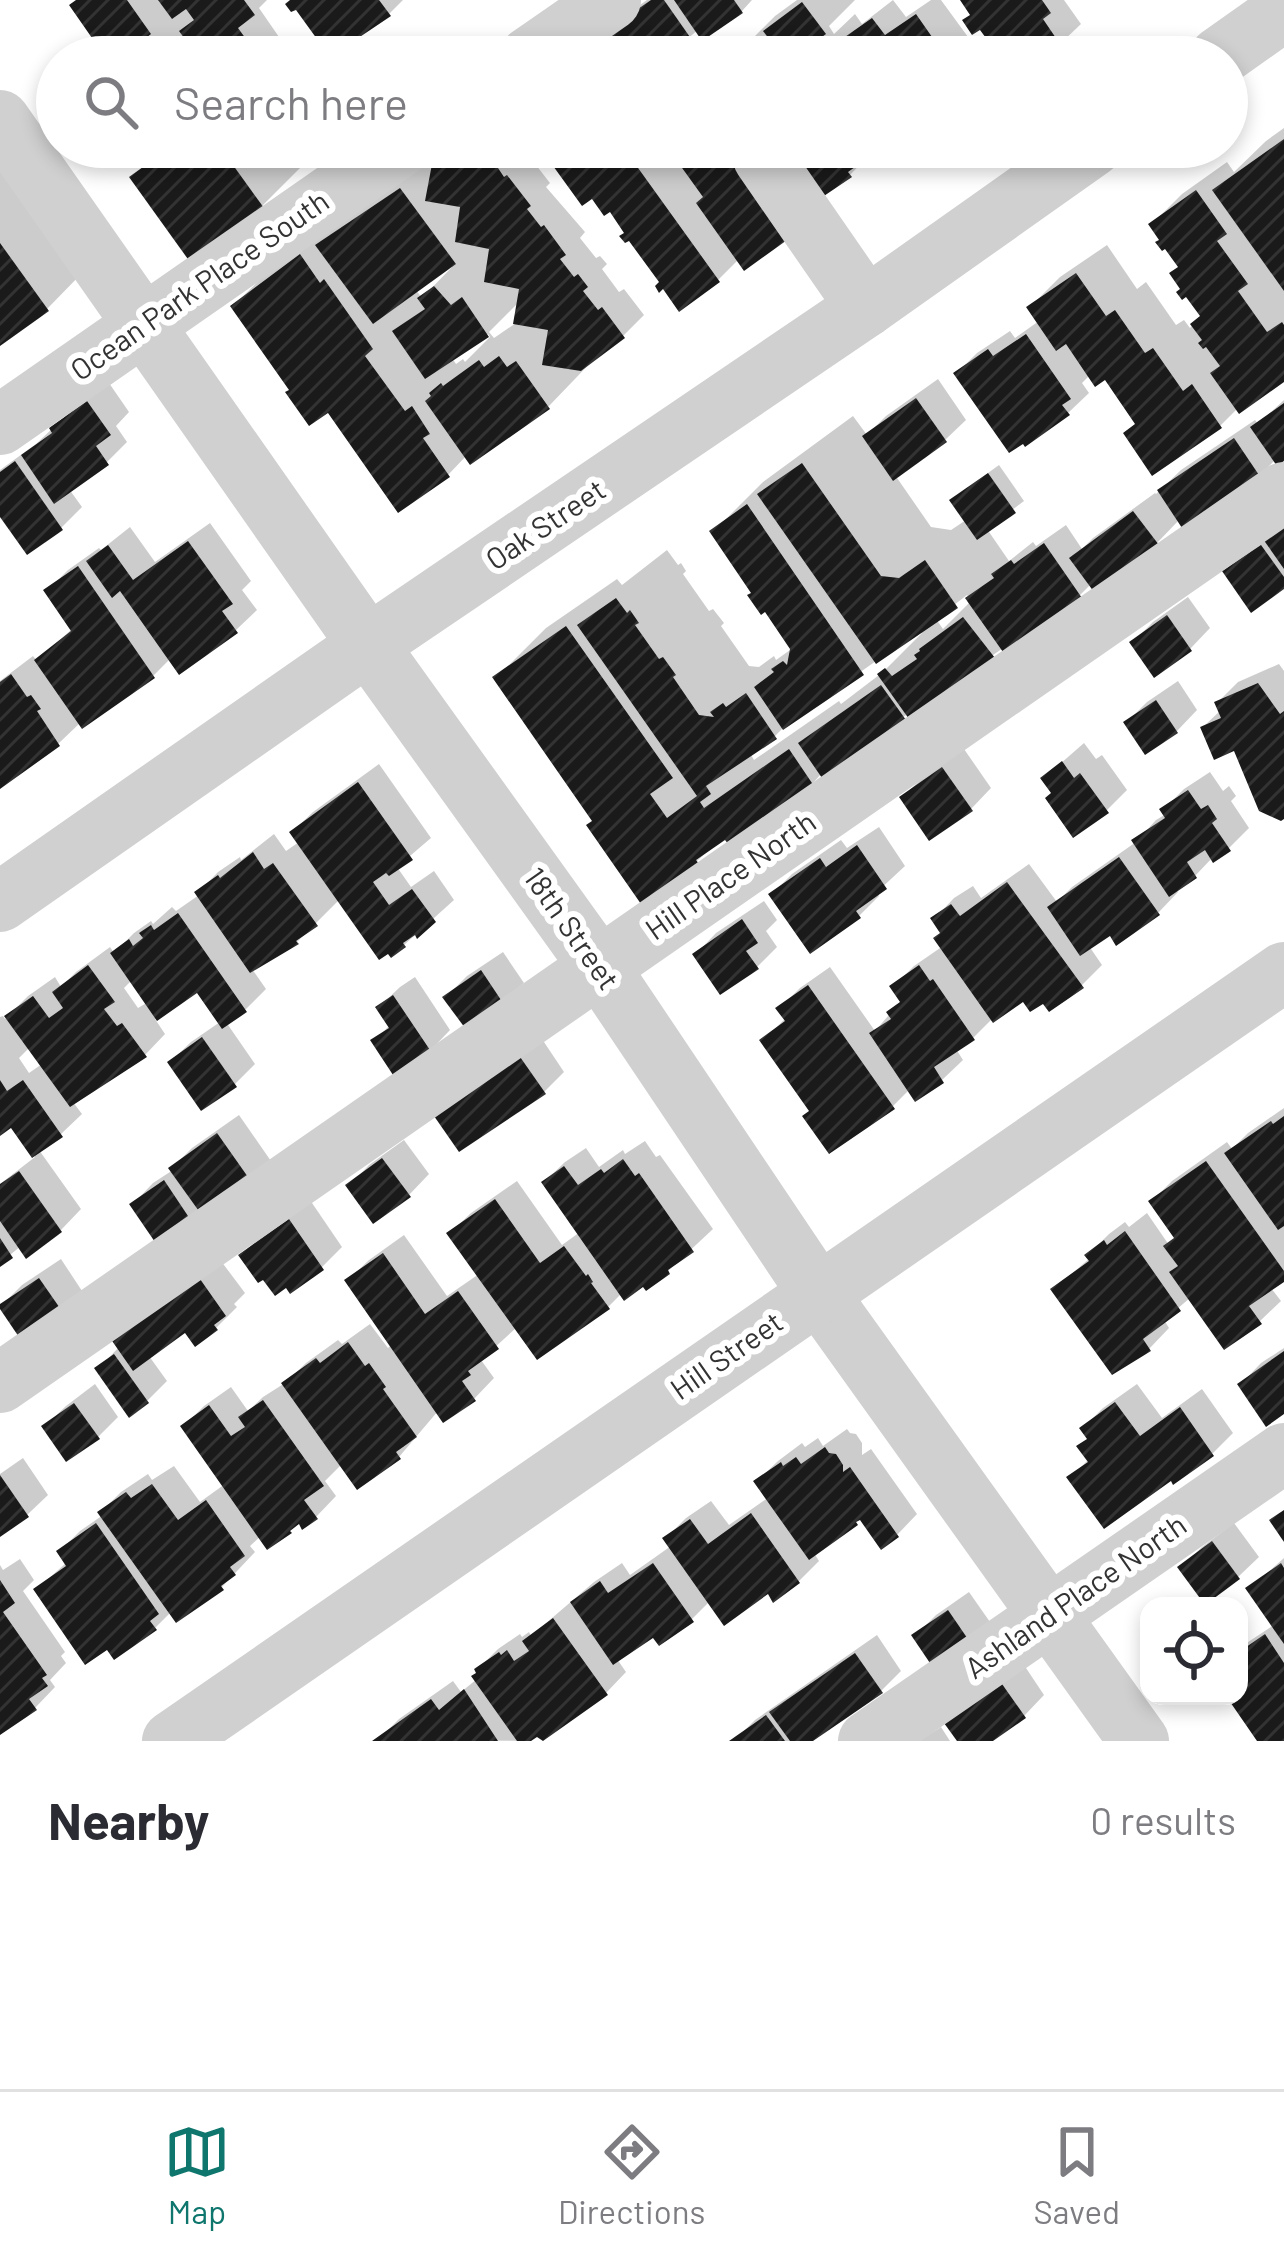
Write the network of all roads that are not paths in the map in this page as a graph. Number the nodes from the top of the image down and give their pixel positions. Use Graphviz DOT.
graph roads {
  1 [pos="611,0"];
  2 [pos="1284,11"];
  3 [pos="559,36"];
  4 [pos="1248,36"];
  5 [pos="0,120"];
  6 [pos="370,168"];
  7 [pos="771,168"];
  8 [pos="1062,168"];
  9 [pos="866,307"];
  10 [pos="143,325"];
  11 [pos="0,425"];
  12 [pos="1284,492"];
  13 [pos="368,645"];
  14 [pos="0,902"];
  15 [pos="600,968"];
  16 [pos="1284,972"];
  17 [pos="818,1293"];
  18 [pos="0,1383"];
  19 [pos="1284,1453"];
  20 [pos="1048,1616"];
  21 [pos="172,1741"];
  22 [pos="868,1741"];
  23 [pos="1139,1741"];
  1 -- 3 [label="street"];
  2 -- 4 [label="street"];
  5 -- 10 [label="street, 18th Street"];
  6 -- 10 [label="street, Ocean Park Place South"];
  7 -- 9 [label="street"];
  8 -- 9 [label="street, Oak Street"];
  9 -- 13 [label="street, Oak Street"];
  10 -- 11 [label="street, Ocean Park Place South"];
  10 -- 13 [label="street, 18th Street"];
  12 -- 15 [label="street, Hill Place North"];
  13 -- 14 [label="street, Oak Street"];
  13 -- 15 [label="street, 18th Street"];
  15 -- 17 [label="street, 18th Street"];
  15 -- 18 [label="street, Hill Place North"];
  16 -- 17 [label="street, Hill Street"];
  17 -- 20 [label="street, 18th Street"];
  17 -- 21 [label="street, Hill Street"];
  19 -- 20 [label="street, Ashland Place North"];
  20 -- 22 [label="street, Ashland Place North"];
  20 -- 23 [label="street, 18th Street"];
}
